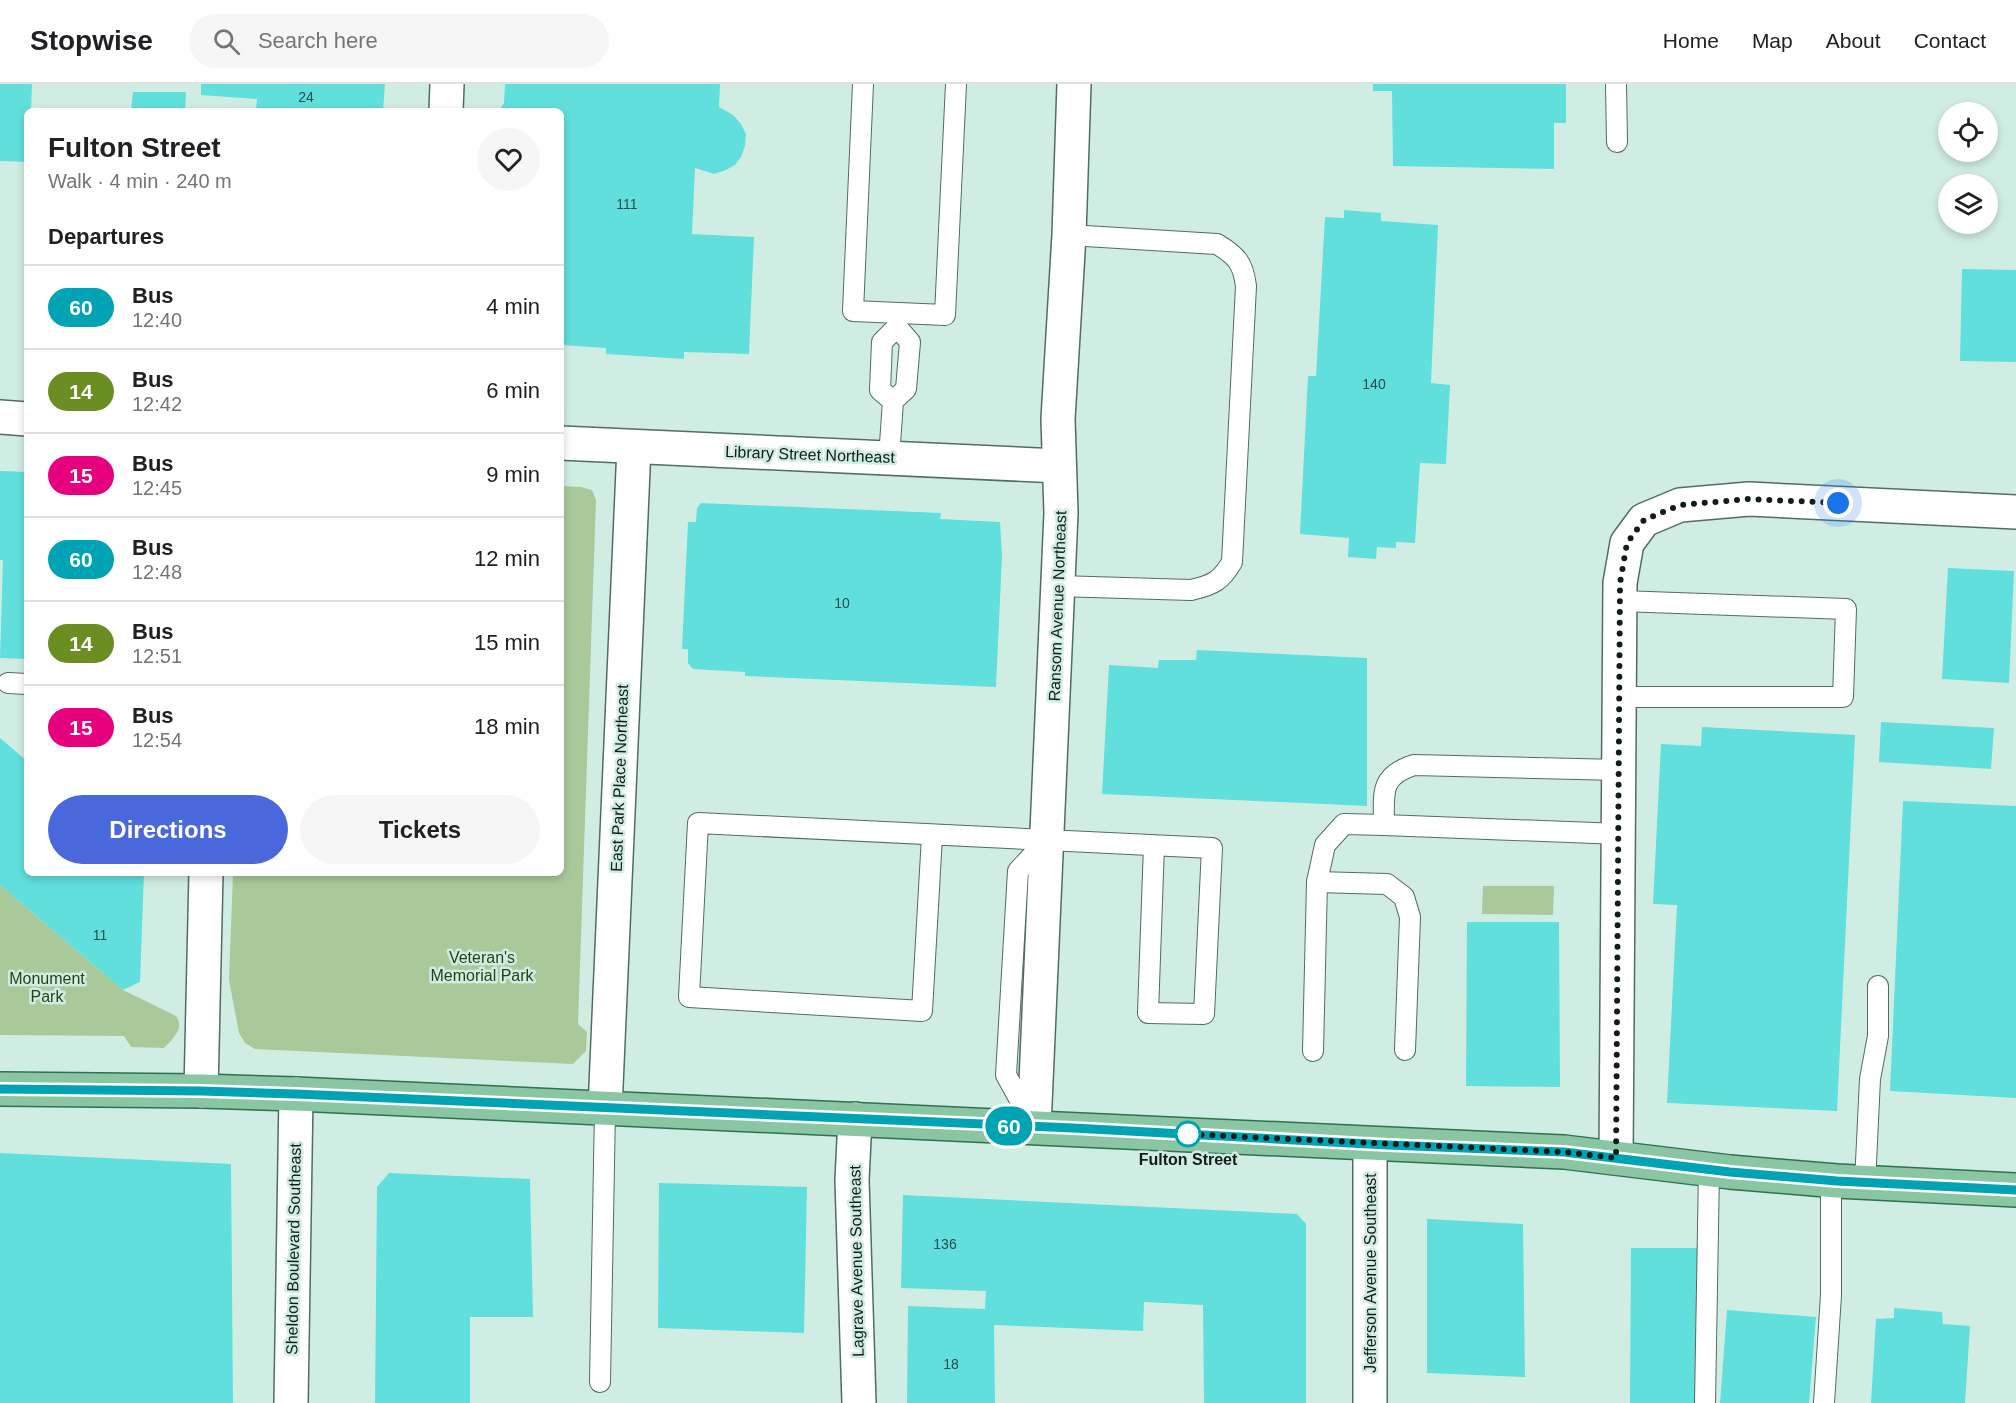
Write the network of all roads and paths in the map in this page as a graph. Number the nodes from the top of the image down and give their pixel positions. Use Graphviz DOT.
graph roads {
  1 [pos="447,84"];
  2 [pos="863,84"];
  3 [pos="956,84"];
  4 [pos="1074,84"];
  5 [pos="1616,84"];
  6 [pos="446,108"];
  7 [pos="1617,142"];
  8 [pos="1069,235"];
  9 [pos="897,320"];
  10 [pos="893,401"];
  11 [pos="0,417"];
  12 [pos="24,418"];
  13 [pos="564,443"];
  14 [pos="634,447"];
  15 [pos="889,458"];
  16 [pos="1059,466"];
  17 [pos="2016,512"];
  18 [pos="1058,586"];
  19 [pos="1621,602"];
  20 [pos="1620,698"];
  21 [pos="1620,770"];
  22 [pos="1384,825"];
  23 [pos="1620,834"];
  24 [pos="932,836"];
  25 [pos="1047,840"];
  26 [pos="1154,845"];
  27 [pos="206,876"];
  28 [pos="1317,882"];
  29 [pos="1878,986"];
  30 [pos="1405,1050"];
  31 [pos="1313,1051"];
  32 [pos="0,1089"];
  33 [pos="201,1091"];
  34 [pos="296,1094"];
  35 [pos="605,1108"];
  36 [pos="855,1119"];
  37 [pos="1034,1127"];
  38 [pos="1370,1144"];
  39 [pos="1616,1158"];
  40 [pos="1709,1170"];
  41 [pos="1831,1180"];
  42 [pos="1865,1183"];
  43 [pos="2016,1190"];
  44 [pos="600,1383"];
  45 [pos="291,1403"];
  46 [pos="859,1403"];
  47 [pos="1370,1403"];
  48 [pos="1705,1403"];
  49 [pos="1824,1403"];
  1 -- 6 [label="street"];
  2 -- 9 [label="lane"];
  3 -- 9 [label="lane"];
  4 -- 8 [label="street, Ransom Avenue Northeast"];
  5 -- 7 [label="lane"];
  8 -- 16 [label="street, Ransom Avenue Northeast"];
  8 -- 18 [label="lane"];
  9 -- 10 [label="lane"];
  9 -- 10 [label="lane"];
  10 -- 15 [label="lane"];
  11 -- 12 [label="street"];
  13 -- 14 [label="street, Library Street Northeast"];
  14 -- 15 [label="street, Library Street Northeast"];
  14 -- 35 [label="street, East Park Place Northeast"];
  15 -- 16 [label="street, Library Street Northeast"];
  16 -- 18 [label="street, Ransom Avenue Northeast"];
  17 -- 19 [label="street"];
  18 -- 25 [label="street, Ransom Avenue Northeast"];
  19 -- 20 [label="street"];
  19 -- 20 [label="lane"];
  20 -- 21 [label="street"];
  21 -- 22 [label="lane"];
  21 -- 23 [label="street"];
  22 -- 23 [label="lane"];
  22 -- 28 [label="lane"];
  23 -- 39 [label="street"];
  24 -- 24 [label="lane"];
  24 -- 25 [label="lane"];
  25 -- 26 [label="lane"];
  25 -- 37 [label="street, Ransom Avenue Northeast"];
  26 -- 26 [label="lane"];
  27 -- 33 [label="street"];
  28 -- 30 [label="lane"];
  28 -- 31 [label="lane"];
  29 -- 42 [label="lane"];
  32 -- 33 [label="main road"];
  33 -- 34 [label="main road"];
  34 -- 35 [label="main road"];
  34 -- 45 [label="street, Sheldon Boulevard Southeast"];
  35 -- 36 [label="main road"];
  35 -- 44 [label="lane"];
  36 -- 37 [label="main road"];
  36 -- 46 [label="street, Lagrave Avenue Southeast"];
  37 -- 38 [label="main road"];
  38 -- 39 [label="main road"];
  38 -- 47 [label="street, Jefferson Avenue Southeast"];
  39 -- 40 [label="main road"];
  40 -- 41 [label="main road"];
  40 -- 48 [label="lane"];
  41 -- 42 [label="main road"];
  41 -- 49 [label="lane"];
  42 -- 43 [label="main road"];
}
